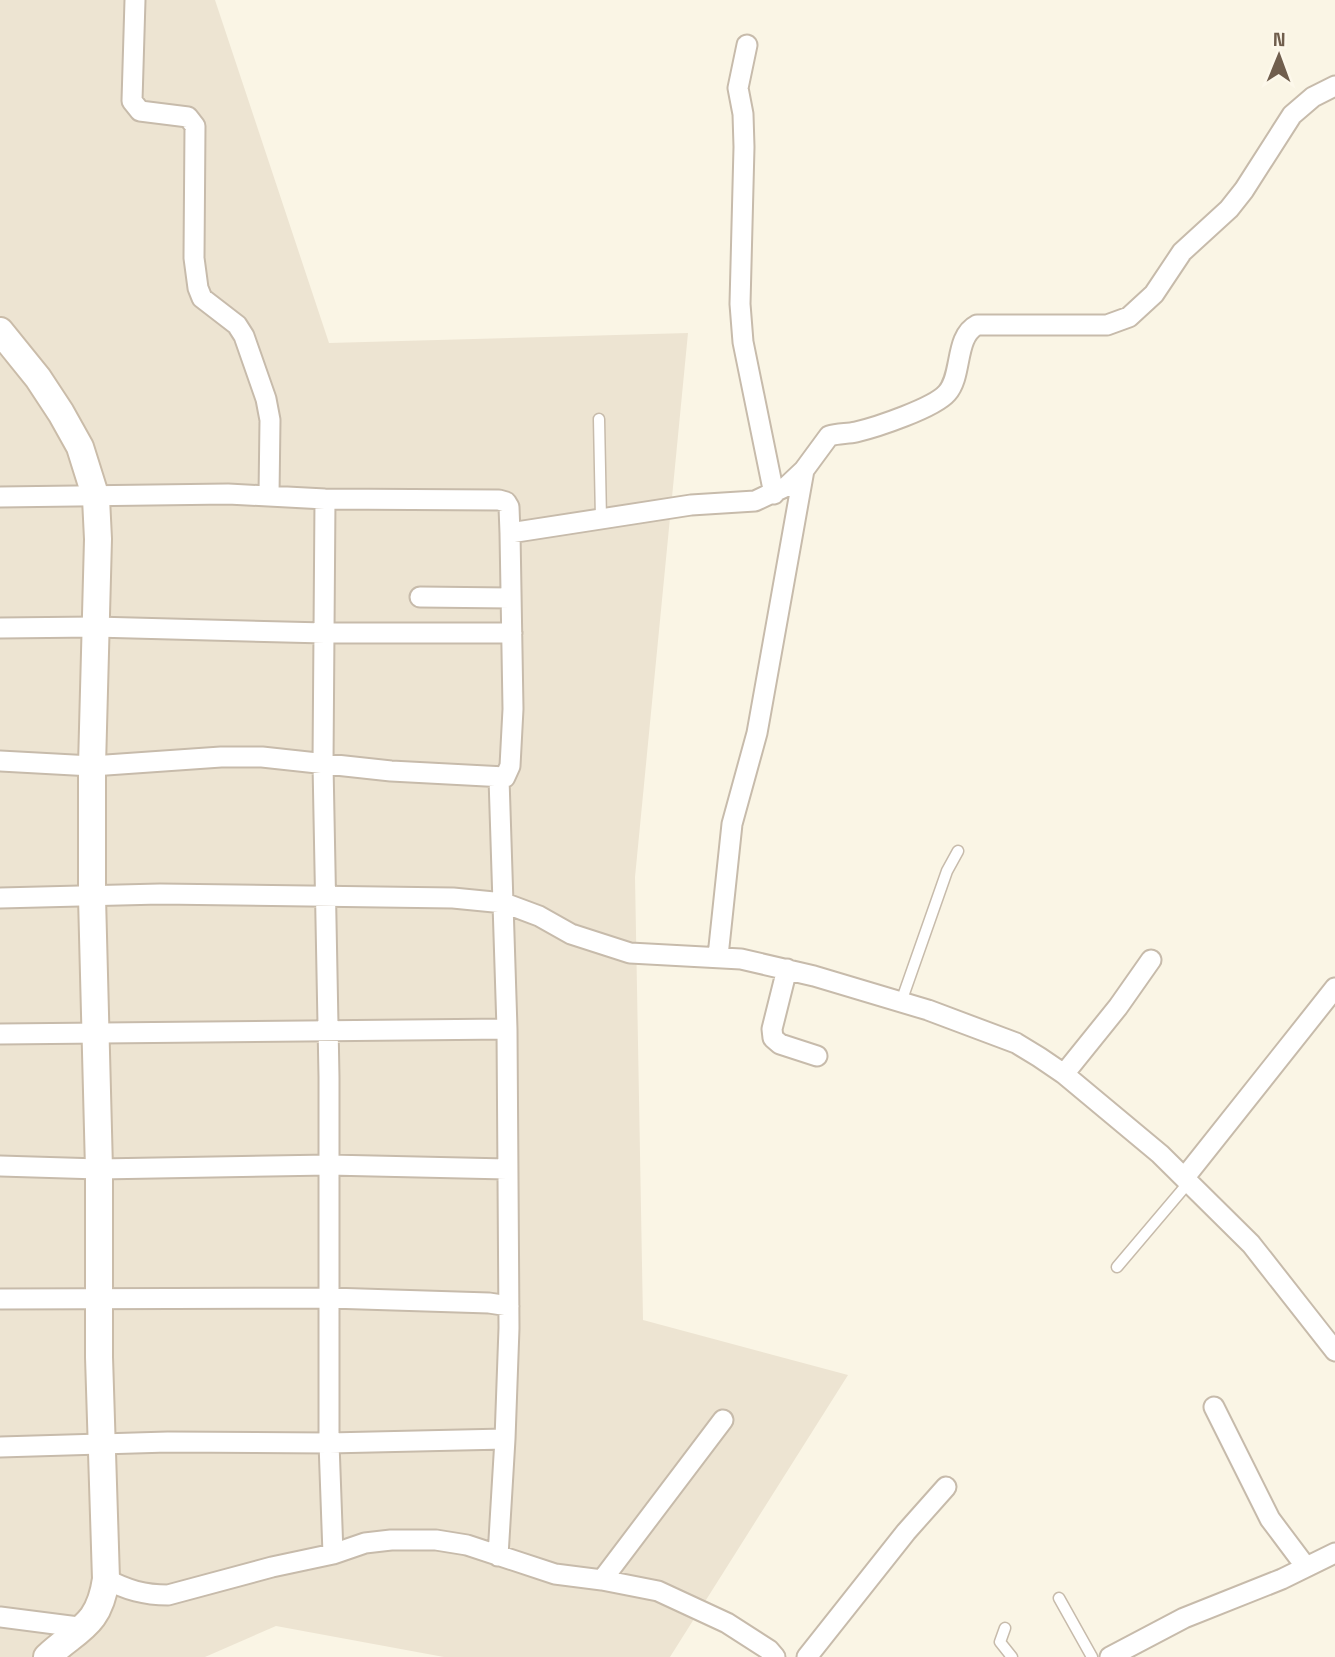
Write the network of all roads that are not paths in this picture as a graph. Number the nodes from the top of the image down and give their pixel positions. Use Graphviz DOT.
graph roads {
  1 [pos="135,0"];
  2 [pos="747,45"];
  3 [pos="1335,86"];
  4 [pos="0,331"];
  5 [pos="599,419"];
  6 [pos="804,470"];
  7 [pos="774,494"];
  8 [pos="269,495"];
  9 [pos="0,497"];
  10 [pos="96,498"];
  11 [pos="325,499"];
  12 [pos="601,520"];
  13 [pos="510,533"];
  14 [pos="420,597"];
  15 [pos="511,598"];
  16 [pos="95,626"];
  17 [pos="0,628"];
  18 [pos="324,633"];
  19 [pos="512,633"];
  20 [pos="0,761"];
  21 [pos="323,764"];
  22 [pos="92,766"];
  23 [pos="499,778"];
  24 [pos="958,851"];
  25 [pos="92,897"];
  26 [pos="324,897"];
  27 [pos="0,898"];
  28 [pos="504,903"];
  29 [pos="718,956"];
  30 [pos="1151,960"];
  31 [pos="787,969"];
  32 [pos="1335,988"];
  33 [pos="901,1002"];
  34 [pos="507,1030"];
  35 [pos="327,1031"];
  36 [pos="95,1032"];
  37 [pos="0,1034"];
  38 [pos="817,1056"];
  39 [pos="1064,1074"];
  40 [pos="330,1165"];
  41 [pos="0,1166"];
  42 [pos="99,1169"];
  43 [pos="507,1169"];
  44 [pos="1187,1180"];
  45 [pos="1117,1267"];
  46 [pos="330,1298"];
  47 [pos="0,1299"];
  48 [pos="98,1300"];
  49 [pos="509,1306"];
  50 [pos="1335,1351"];
  51 [pos="1214,1407"];
  52 [pos="723,1420"];
  53 [pos="505,1438"];
  54 [pos="101,1444"];
  55 [pos="329,1444"];
  56 [pos="0,1447"];
  57 [pos="946,1486"];
  58 [pos="1335,1553"];
  59 [pos="333,1554"];
  60 [pos="498,1556"];
  61 [pos="1306,1567"];
  62 [pos="106,1579"];
  63 [pos="602,1580"];
  64 [pos="1059,1598"];
  65 [pos="0,1617"];
  66 [pos="86,1628"];
  67 [pos="1005,1628"];
  68 [pos="47,1657"];
  69 [pos="775,1657"];
  70 [pos="807,1657"];
  71 [pos="1012,1657"];
  72 [pos="1092,1657"];
  73 [pos="1110,1657"];
  1 -- 8 [label="street"];
  2 -- 7 [label="street"];
  3 -- 6 [label="street"];
  4 -- 10 [label="main road"];
  5 -- 12 [label="lane"];
  6 -- 7 [label="street"];
  6 -- 29 [label="street"];
  7 -- 12 [label="street"];
  8 -- 10 [label="street"];
  8 -- 11 [label="street"];
  9 -- 10 [label="street"];
  10 -- 16 [label="main road"];
  11 -- 13 [label="street"];
  11 -- 18 [label="street"];
  12 -- 13 [label="street"];
  13 -- 15 [label="street"];
  14 -- 15 [label="street"];
  15 -- 19 [label="street"];
  16 -- 17 [label="street"];
  16 -- 18 [label="street"];
  16 -- 22 [label="main road"];
  18 -- 19 [label="street"];
  18 -- 21 [label="street"];
  19 -- 23 [label="street"];
  20 -- 22 [label="street"];
  21 -- 22 [label="street"];
  21 -- 23 [label="street"];
  21 -- 26 [label="street"];
  22 -- 25 [label="main road"];
  23 -- 28 [label="street"];
  24 -- 33 [label="lane"];
  25 -- 26 [label="street"];
  25 -- 27 [label="street"];
  25 -- 36 [label="main road"];
  26 -- 28 [label="street"];
  26 -- 35 [label="street"];
  28 -- 29 [label="street"];
  28 -- 34 [label="street"];
  29 -- 31 [label="street"];
  30 -- 39 [label="street"];
  31 -- 33 [label="street"];
  31 -- 38 [label="street"];
  32 -- 44 [label="street"];
  33 -- 39 [label="street"];
  34 -- 35 [label="street"];
  34 -- 43 [label="street"];
  35 -- 36 [label="street"];
  35 -- 40 [label="street"];
  36 -- 37 [label="street"];
  36 -- 42 [label="main road"];
  39 -- 44 [label="street"];
  40 -- 42 [label="street"];
  40 -- 43 [label="street"];
  40 -- 46 [label="street"];
  41 -- 42 [label="street"];
  42 -- 48 [label="main road"];
  43 -- 49 [label="street"];
  44 -- 45 [label="lane"];
  44 -- 50 [label="street"];
  46 -- 48 [label="street"];
  46 -- 49 [label="street"];
  46 -- 55 [label="street"];
  47 -- 48 [label="street"];
  48 -- 54 [label="main road"];
  49 -- 53 [label="street"];
  51 -- 61 [label="street"];
  52 -- 63 [label="street"];
  53 -- 55 [label="street"];
  53 -- 60 [label="street"];
  54 -- 55 [label="street"];
  54 -- 56 [label="street"];
  54 -- 62 [label="main road"];
  55 -- 59 [label="street"];
  57 -- 70 [label="street"];
  58 -- 61 [label="street"];
  59 -- 60 [label="street"];
  59 -- 62 [label="street"];
  60 -- 63 [label="street"];
  61 -- 73 [label="street"];
  62 -- 66 [label="main road"];
  63 -- 69 [label="street"];
  64 -- 72 [label="lane"];
  65 -- 66 [label="street"];
  66 -- 68 [label="main road"];
  67 -- 71 [label="lane"];
}
